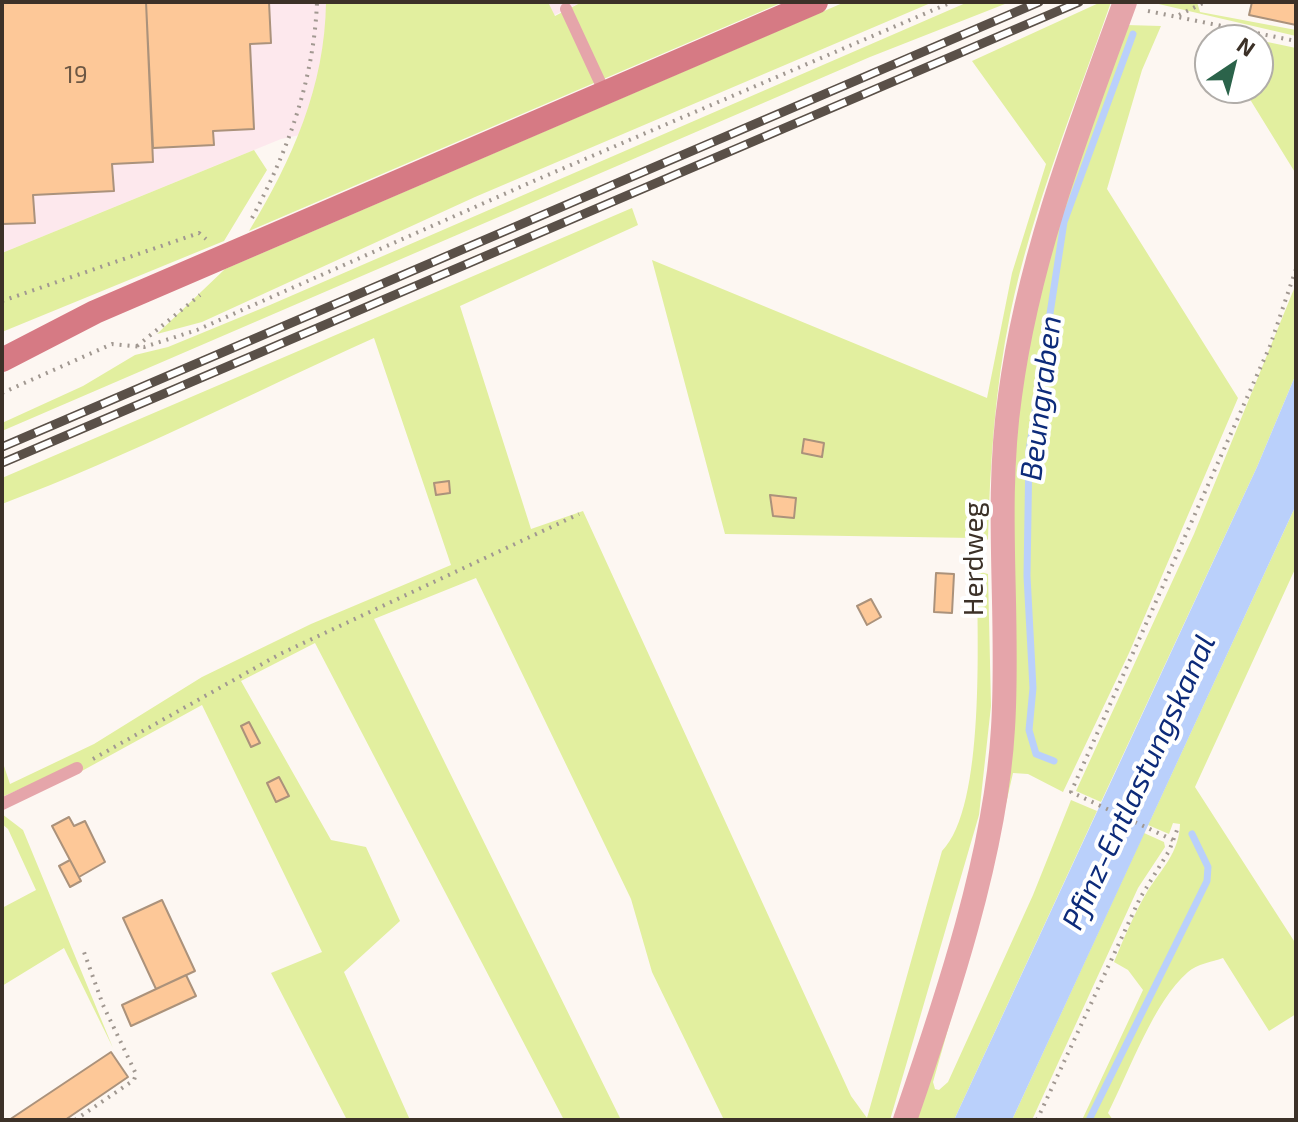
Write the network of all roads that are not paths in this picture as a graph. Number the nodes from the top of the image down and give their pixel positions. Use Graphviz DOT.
graph roads {
  1 [pos="816,2"];
  2 [pos="1123,7"];
  3 [pos="566,9"];
  4 [pos="605,93"];
  5 [pos="95,312"];
  6 [pos="2,344"];
  7 [pos="2,360"];
  8 [pos="77,768"];
  9 [pos="2,804"];
  10 [pos="905,1120"];
  1 -- 4 [label="main road"];
  2 -- 10 [label="street, Herdweg"];
  3 -- 4 [label="lane"];
  4 -- 5 [label="main road"];
  5 -- 6 [label="main road"];
  5 -- 7 [label="main road"];
  8 -- 9 [label="lane"];
}
